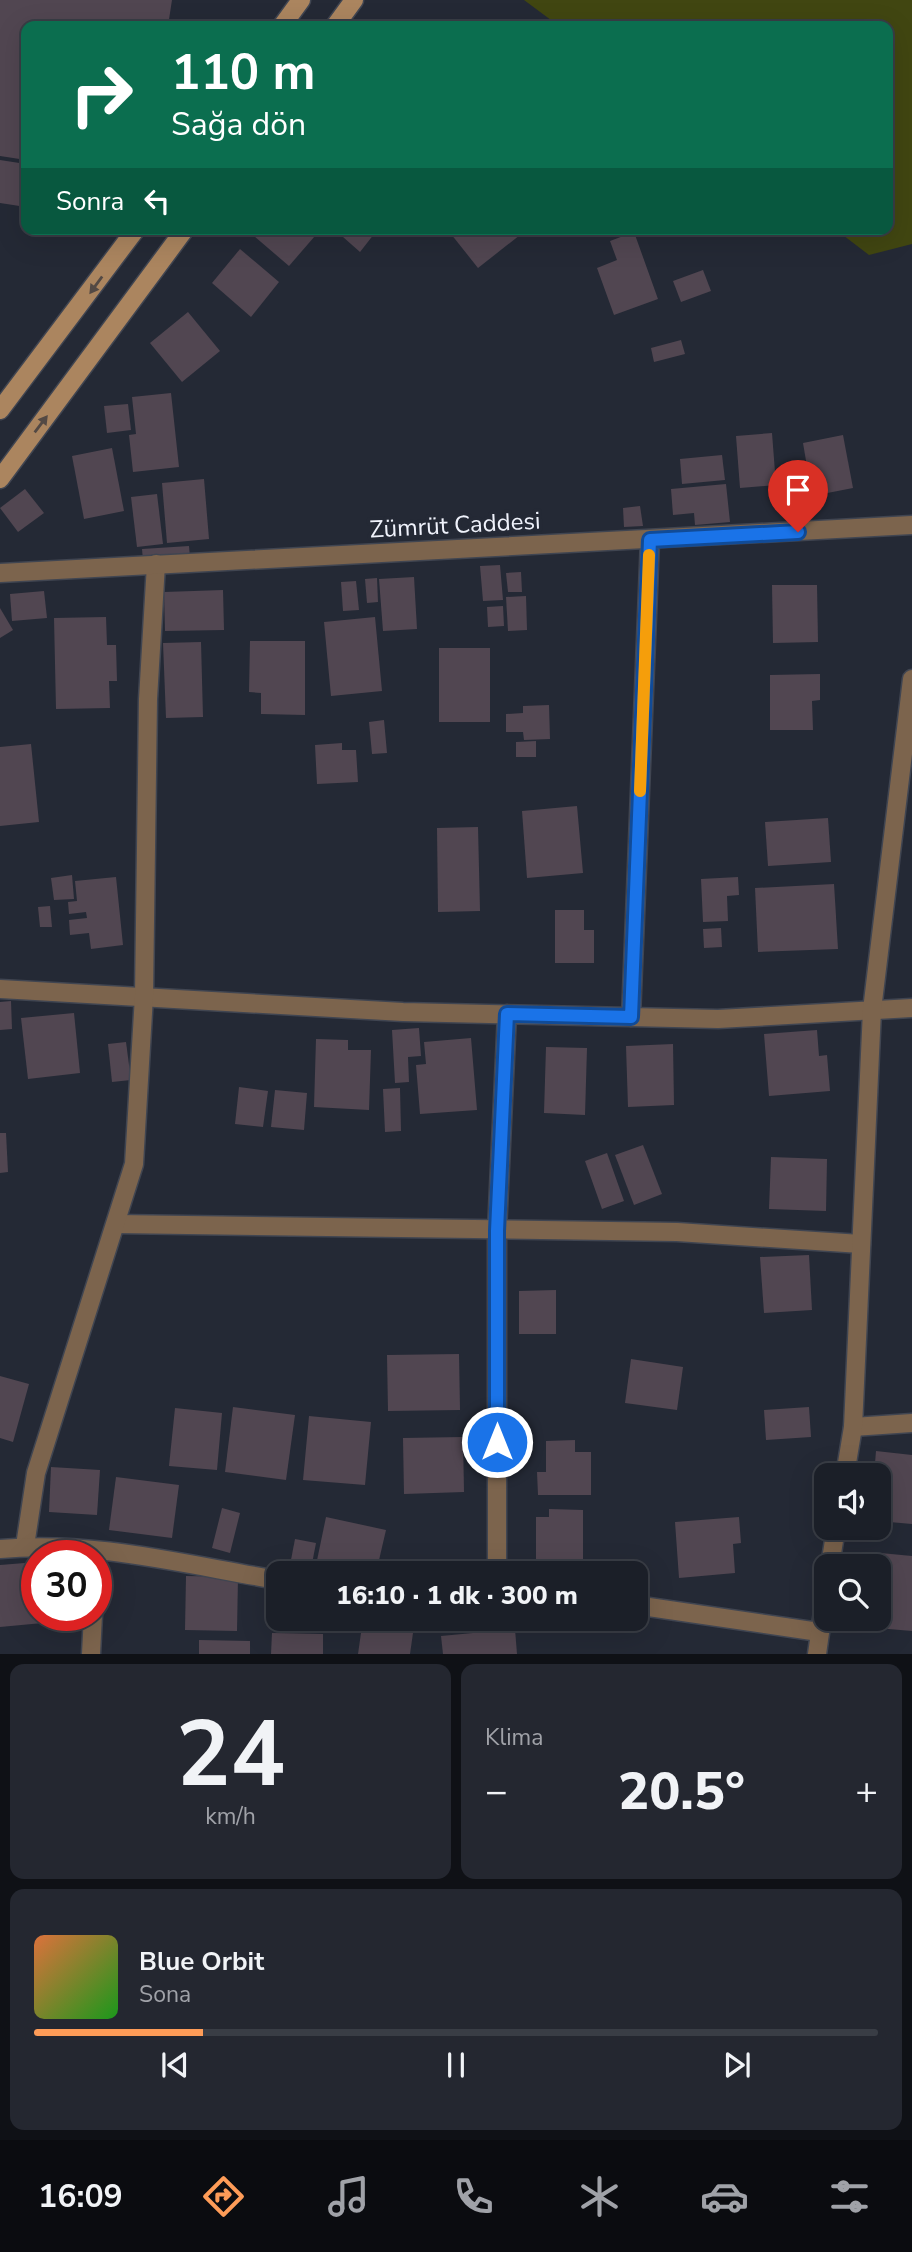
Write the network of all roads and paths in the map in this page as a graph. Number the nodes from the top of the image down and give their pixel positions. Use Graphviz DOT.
graph roads {
  1 [pos="301,0"];
  2 [pos="354,0"];
  3 [pos="286,21"];
  4 [pos="339,21"];
  5 [pos="131,235"];
  6 [pos="181,235"];
  7 [pos="0,410"];
  8 [pos="0,479"];
  9 [pos="912,525"];
  10 [pos="650,540"];
  11 [pos="156,564"];
  12 [pos="0,573"];
  13 [pos="912,679"];
  14 [pos="0,989"];
  15 [pos="144,996"];
  16 [pos="912,1008"];
  17 [pos="872,1010"];
  18 [pos="507,1014"];
  19 [pos="631,1017"];
  20 [pos="117,1224"];
  21 [pos="497,1231"];
  22 [pos="861,1244"];
  23 [pos="912,1423"];
  24 [pos="853,1427"];
  25 [pos="847,1463"];
  26 [pos="26,1540"];
  27 [pos="21,1546"];
  28 [pos="0,1549"];
  29 [pos="112,1555"];
  30 [pos="497,1561"];
  31 [pos="266,1578"];
  32 [pos="648,1607"];
  33 [pos="92,1631"];
  34 [pos="819,1632"];
  35 [pos="91,1654"];
  36 [pos="817,1654"];
  1 -- 3 [label="main road"];
  2 -- 4 [label="main road"];
  5 -- 7 [label="main road, one-way"];
  8 -- 6 [label="main road, one-way"];
  9 -- 10 [label="street, Zümrüt Caddesi"];
  10 -- 11 [label="street, Zümrüt Caddesi"];
  10 -- 19 [label="street"];
  11 -- 12 [label="street, Zümrüt Caddesi"];
  11 -- 15 [label="street"];
  13 -- 17 [label="street"];
  14 -- 15 [label="street"];
  15 -- 18 [label="street"];
  15 -- 20 [label="street"];
  16 -- 17 [label="street"];
  17 -- 19 [label="street"];
  17 -- 22 [label="street"];
  18 -- 19 [label="street"];
  18 -- 21 [label="street"];
  20 -- 21 [label="street"];
  20 -- 26 [label="street"];
  21 -- 22 [label="street"];
  21 -- 30 [label="street"];
  22 -- 24 [label="street"];
  23 -- 24 [label="street"];
  24 -- 25 [label="street"];
  27 -- 28 [label="street"];
  29 -- 31 [label="street"];
  32 -- 34 [label="street"];
  33 -- 35 [label="street"];
  34 -- 36 [label="street"];
}
